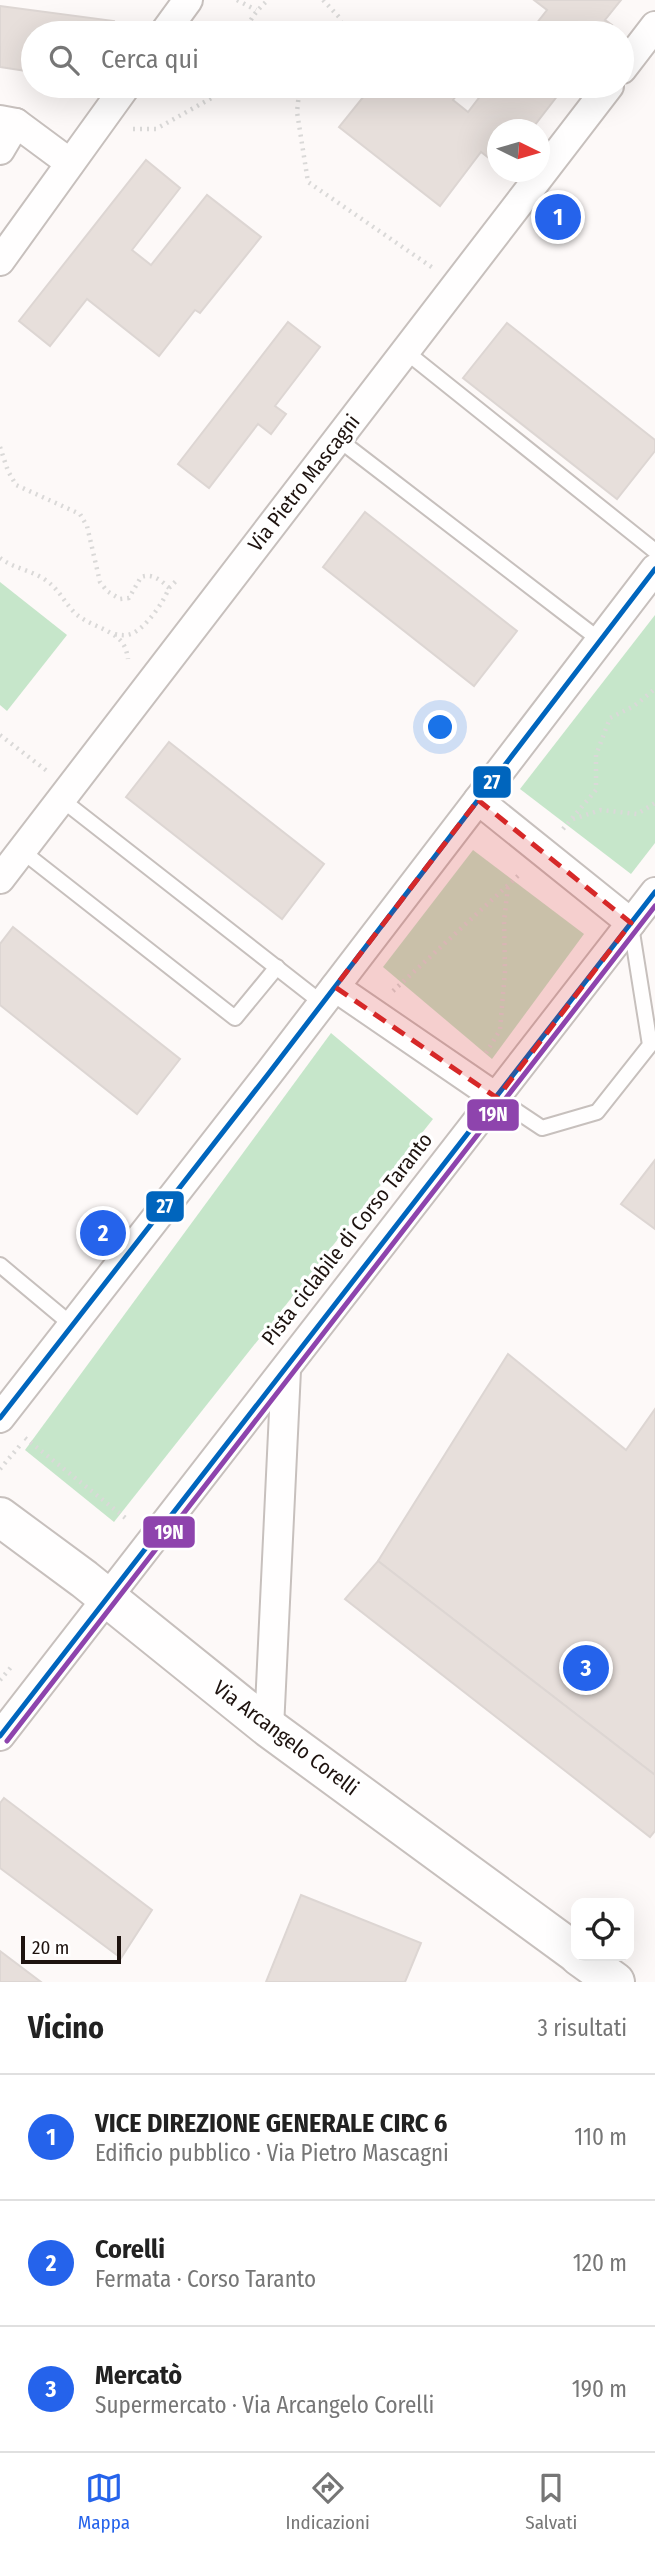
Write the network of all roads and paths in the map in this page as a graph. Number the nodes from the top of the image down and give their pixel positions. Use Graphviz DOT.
graph roads {
  1 [pos="188,0"];
  2 [pos="237,0"];
  3 [pos="268,0"];
  4 [pos="323,0"];
  5 [pos="256,10"];
  6 [pos="173,21"];
  7 [pos="251,21"];
  8 [pos="341,21"];
  9 [pos="655,26"];
  10 [pos="634,53"];
  11 [pos="117,98"];
  12 [pos="212,98"];
  13 [pos="298,98"];
  14 [pos="600,98"];
  15 [pos="8,122"];
  16 [pos="95,128"];
  17 [pos="0,150"];
  18 [pos="70,163"];
  19 [pos="0,261"];
  20 [pos="455,286"];
  21 [pos="405,351"];
  22 [pos="338,439"];
  23 [pos="0,447"];
  24 [pos="655,551"];
  25 [pos="0,558"];
  26 [pos="655,569"];
  27 [pos="178,579"];
  28 [pos="169,588"];
  29 [pos="601,641"];
  30 [pos="655,689"];
  31 [pos="0,735"];
  32 [pos="65,794"];
  33 [pos="478,800"];
  34 [pos="655,803"];
  35 [pos="22,851"];
  36 [pos="0,879"];
  37 [pos="655,892"];
  38 [pos="631,923"];
  39 [pos="277,967"];
  40 [pos="392,993"];
  41 [pos="329,995"];
  42 [pos="470,1080"];
  43 [pos="496,1098"];
  44 [pos="0,1265"];
  45 [pos="72,1325"];
  46 [pos="286,1370"];
  47 [pos="0,1418"];
  48 [pos="25,1438"];
  49 [pos="136,1509"];
  50 [pos="0,1517"];
  51 [pos="128,1520"];
  52 [pos="121,1530"];
  53 [pos="108,1598"];
  54 [pos="17,1660"];
  55 [pos="0,1680"];
  56 [pos="270,1728"];
  57 [pos="0,1736"];
  58 [pos="571,1950"];
  59 [pos="586,1961"];
  60 [pos="615,1982"];
  1 -- 6 [label="street"];
  2 -- 5 [label="path"];
  3 -- 5 [label="path"];
  4 -- 8 [label="path"];
  5 -- 7 [label="path"];
  9 -- 10 [label="street"];
  11 -- 16 [label="street"];
  12 -- 16 [label="path"];
  13 -- 20 [label="path"];
  14 -- 20 [label="street, Via Pietro Mascagni"];
  15 -- 17 [label="street"];
  15 -- 18 [label="street"];
  16 -- 18 [label="street"];
  18 -- 19 [label="street"];
  20 -- 21 [label="street, Via Pietro Mascagni"];
  21 -- 22 [label="street, Via Pietro Mascagni"];
  21 -- 24 [label="lane"];
  22 -- 29 [label="lane"];
  22 -- 32 [label="street, Via Pietro Mascagni"];
  23 -- 28 [label="path"];
  25 -- 28 [label="path"];
  26 -- 29 [label="street"];
  27 -- 28 [label="path"];
  29 -- 33 [label="street"];
  30 -- 34 [label="path"];
  31 -- 32 [label="path"];
  32 -- 35 [label="street, Via Pietro Mascagni"];
  32 -- 39 [label="lane"];
  33 -- 38 [label="street"];
  33 -- 41 [label="street"];
  35 -- 36 [label="street, Via Pietro Mascagni"];
  35 -- 39 [label="lane"];
  37 -- 38 [label="street"];
  38 -- 43 [label="street"];
  38 -- 43 [label="lane"];
  39 -- 41 [label="lane"];
  40 -- 42 [label="path"];
  41 -- 42 [label="street"];
  41 -- 45 [label="street"];
  42 -- 43 [label="street"];
  43 -- 46 [label="street"];
  44 -- 45 [label="lane"];
  45 -- 47 [label="street"];
  46 -- 53 [label="street"];
  46 -- 56 [label="street"];
  48 -- 51 [label="path"];
  49 -- 51 [label="path"];
  50 -- 53 [label="street, Via Arcangelo Corelli"];
  51 -- 52 [label="path"];
  53 -- 56 [label="street, Via Arcangelo Corelli"];
  53 -- 57 [label="street"];
  54 -- 55 [label="path"];
  56 -- 58 [label="street, Via Arcangelo Corelli"];
  59 -- 60 [label="street, Via Arcangelo Corelli"];
}
